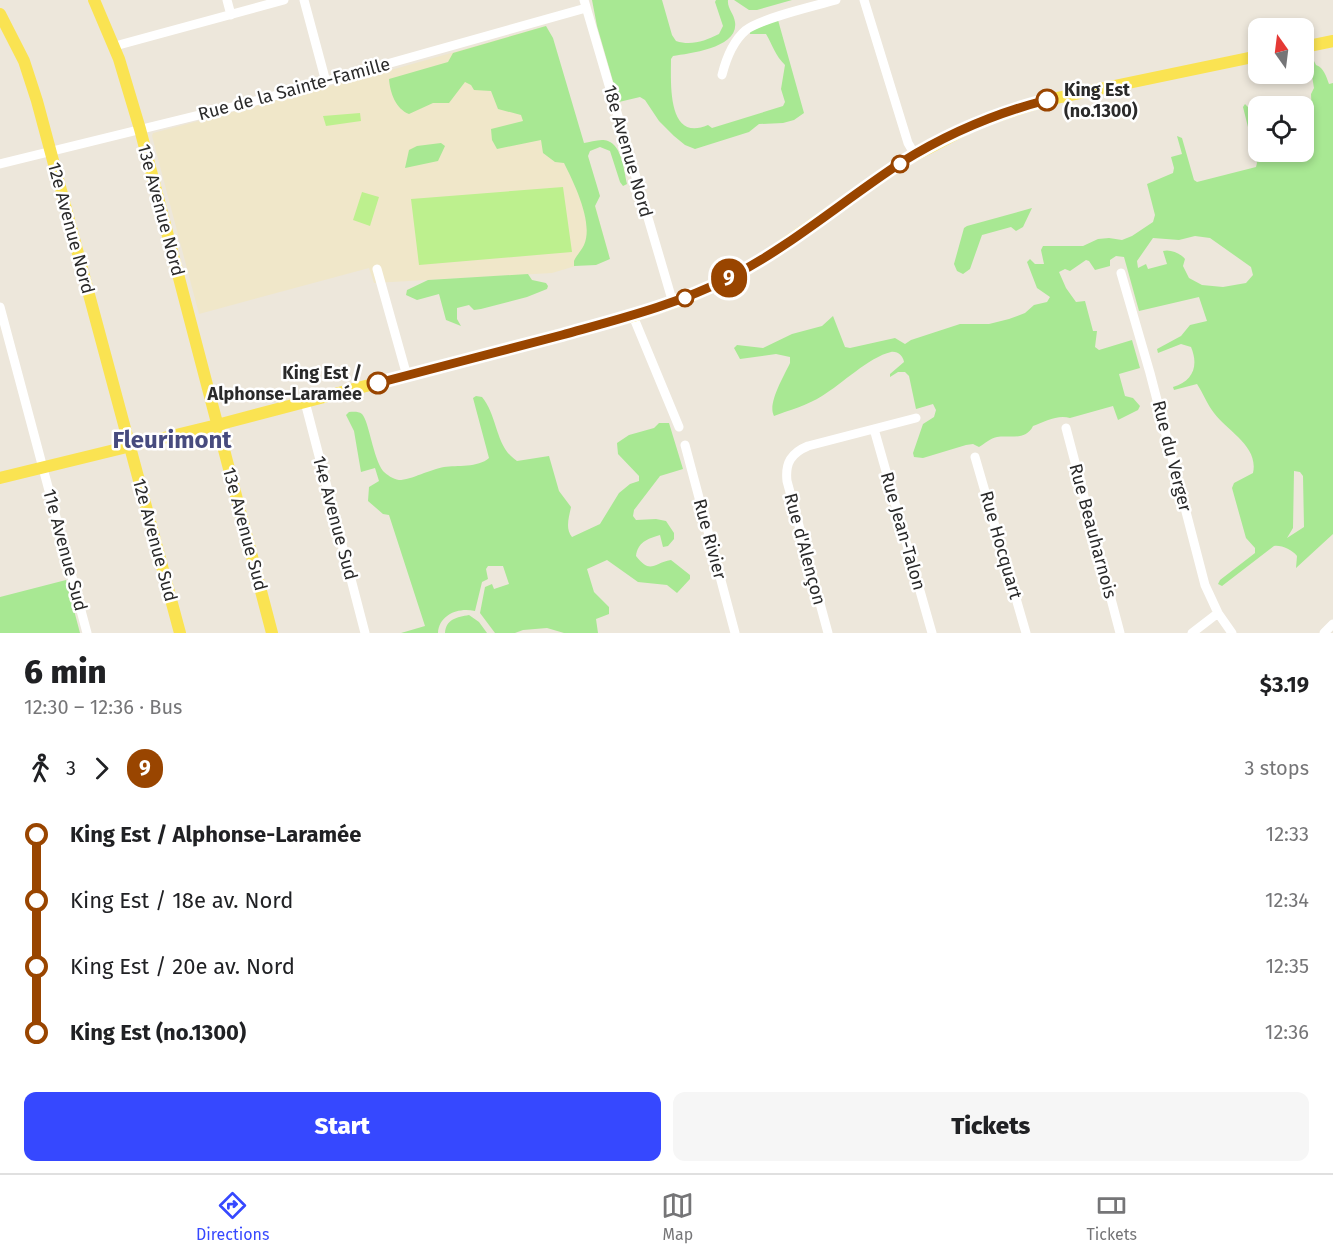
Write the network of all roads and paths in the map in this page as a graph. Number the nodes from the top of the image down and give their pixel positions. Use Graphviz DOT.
graph roads {
  1 [pos="94,0"];
  2 [pos="227,0"];
  3 [pos="284,0"];
  4 [pos="304,0"];
  5 [pos="836,0"];
  6 [pos="864,0"];
  7 [pos="585,4"];
  8 [pos="0,14"];
  9 [pos="231,15"];
  10 [pos="1333,41"];
  11 [pos="1314,45"];
  12 [pos="115,46"];
  13 [pos="1248,58"];
  14 [pos="722,75"];
  15 [pos="326,82"];
  16 [pos="140,129"];
  17 [pos="51,151"];
  18 [pos="915,155"];
  19 [pos="0,164"];
  20 [pos="377,269"];
  21 [pos="1121,273"];
  22 [pos="673,303"];
  23 [pos="0,307"];
  24 [pos="633,316"];
  25 [pos="407,376"];
  26 [pos="305,402"];
  27 [pos="916,418"];
  28 [pos="217,425"];
  29 [pos="679,427"];
  30 [pos="1066,428"];
  31 [pos="874,429"];
  32 [pos="685,445"];
  33 [pos="130,446"];
  34 [pos="975,457"];
  35 [pos="43,467"];
  36 [pos="0,478"];
  37 [pos="1218,613"];
  38 [pos="1333,624"];
  39 [pos="87,633"];
  40 [pos="180,633"];
  41 [pos="272,633"];
  42 [pos="365,633"];
  43 [pos="735,633"];
  44 [pos="828,633"];
  45 [pos="932,633"];
  46 [pos="1026,633"];
  47 [pos="1120,633"];
  48 [pos="1192,633"];
  49 [pos="1232,633"];
  50 [pos="1323,633"];
  1 -- 12 [label="main road, 13e Avenue Nord"];
  2 -- 9 [label="street"];
  3 -- 9 [label="street"];
  4 -- 15 [label="street"];
  5 -- 14 [label="street"];
  6 -- 18 [label="street"];
  7 -- 15 [label="street, Rue de la Sainte-Famille"];
  7 -- 22 [label="street, 18e Avenue Nord"];
  8 -- 17 [label="main road, 12e Avenue Nord"];
  9 -- 12 [label="street"];
  10 -- 11 [label="main road"];
  12 -- 16 [label="main road, 13e Avenue Nord"];
  13 -- 18 [label="main road"];
  15 -- 16 [label="street, Rue de la Sainte-Famille"];
  16 -- 17 [label="street, Rue de la Sainte-Famille"];
  16 -- 28 [label="main road, 13e Avenue Nord"];
  17 -- 19 [label="street, Rue de la Sainte-Famille"];
  17 -- 33 [label="main road, 12e Avenue Nord"];
  18 -- 22 [label="main road"];
  20 -- 25 [label="street"];
  21 -- 37 [label="street, Rue du Verger"];
  22 -- 24 [label="main road"];
  23 -- 35 [label="street, 11e Avenue Sud"];
  24 -- 25 [label="main road"];
  24 -- 29 [label="street"];
  25 -- 26 [label="main road"];
  26 -- 28 [label="main road"];
  26 -- 42 [label="street, 14e Avenue Sud"];
  27 -- 31 [label="street"];
  28 -- 33 [label="main road"];
  28 -- 41 [label="main road, 13e Avenue Sud"];
  30 -- 47 [label="street, Rue Beauharnois"];
  31 -- 44 [label="street, Rue d'Alençon"];
  31 -- 45 [label="street, Rue Jean-Talon"];
  32 -- 43 [label="street, Rue Rivier"];
  33 -- 35 [label="main road"];
  33 -- 40 [label="main road, 12e Avenue Sud"];
  34 -- 46 [label="street, Rue Hocquart"];
  35 -- 36 [label="main road"];
  35 -- 39 [label="street, 11e Avenue Sud"];
  37 -- 48 [label="street"];
  37 -- 49 [label="street, Rue du Verger"];
  38 -- 50 [label="street"];
}
